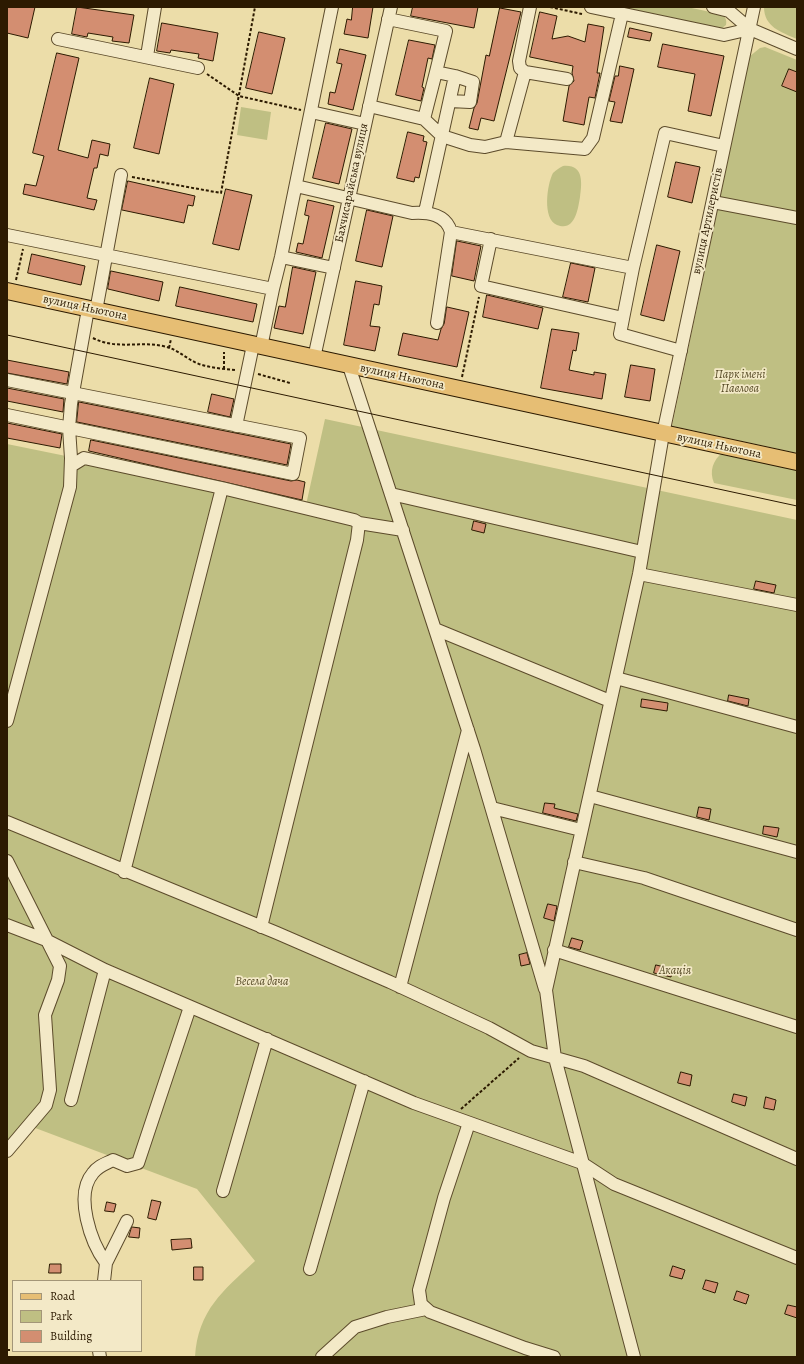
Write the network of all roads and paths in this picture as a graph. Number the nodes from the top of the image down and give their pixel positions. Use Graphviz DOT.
graph roads {
  1 [pos="155,7"];
  2 [pos="255,7"];
  3 [pos="332,7"];
  4 [pos="530,7"];
  5 [pos="591,7"];
  6 [pos="713,7"];
  7 [pos="754,7"];
  8 [pos="389,13"];
  9 [pos="622,14"];
  10 [pos="750,29"];
  11 [pos="58,39"];
  12 [pos="797,48"];
  13 [pos="147,56"];
  14 [pos="198,68"];
  15 [pos="436,72"];
  16 [pos="525,72"];
  17 [pos="455,76"];
  18 [pos="567,79"];
  19 [pos="239,96"];
  20 [pos="450,101"];
  21 [pos="369,106"];
  22 [pos="311,112"];
  23 [pos="424,119"];
  24 [pos="365,124"];
  25 [pos="442,136"];
  26 [pos="506,142"];
  27 [pos="724,146"];
  28 [pos="121,175"];
  29 [pos="296,186"];
  30 [pos="349,200"];
  31 [pos="713,202"];
  32 [pos="425,212"];
  33 [pos="797,218"];
  34 [pos="452,232"];
  35 [pos="7,235"];
  36 [pos="25,238"];
  37 [pos="490,239"];
  38 [pos="106,255"];
  39 [pos="281,257"];
  40 [pos="334,268"];
  41 [pos="633,268"];
  42 [pos="481,286"];
  43 [pos="272,289"];
  44 [pos="10,292"];
  45 [pos="92,310"];
  46 [pos="623,318"];
  47 [pos="437,323"];
  48 [pos="83,333"];
  49 [pos="224,339"];
  50 [pos="257,346"];
  51 [pos="680,351"];
  52 [pos="314,358"];
  53 [pos="349,366"];
  54 [pos="224,369"];
  55 [pos="247,371"];
  56 [pos="7,380"];
  57 [pos="290,383"];
  58 [pos="459,390"];
  59 [pos="73,394"];
  60 [pos="7,415"];
  61 [pos="236,426"];
  62 [pos="69,428"];
  63 [pos="663,434"];
  64 [pos="797,462"];
  65 [pos="71,466"];
  66 [pos="222,488"];
  67 [pos="391,494"];
  68 [pos="359,523"];
  69 [pos="403,530"];
  70 [pos="642,552"];
  71 [pos="639,574"];
  72 [pos="797,605"];
  73 [pos="435,629"];
  74 [pos="616,678"];
  75 [pos="610,701"];
  76 [pos="7,721"];
  77 [pos="797,727"];
  78 [pos="468,730"];
  79 [pos="590,796"];
  80 [pos="492,808"];
  81 [pos="7,822"];
  82 [pos="582,830"];
  83 [pos="797,852"];
  84 [pos="7,862"];
  85 [pos="574,862"];
  86 [pos="124,872"];
  87 [pos="7,925"];
  88 [pos="261,927"];
  89 [pos="797,930"];
  90 [pos="46,940"];
  91 [pos="554,950"];
  92 [pos="105,970"];
  93 [pos="400,987"];
  94 [pos="546,990"];
  95 [pos="190,1007"];
  96 [pos="797,1027"];
  97 [pos="267,1039"];
  98 [pos="531,1051"];
  99 [pos="555,1058"];
  100 [pos="364,1081"];
  101 [pos="71,1100"];
  102 [pos="447,1115"];
  103 [pos="469,1123"];
  104 [pos="7,1151"];
  105 [pos="797,1159"];
  106 [pos="582,1163"];
  107 [pos="224,1191"];
  108 [pos="127,1221"];
  109 [pos="797,1258"];
  110 [pos="106,1263"];
  111 [pos="310,1269"];
  112 [pos="104,1280"];
  113 [pos="426,1309"];
  114 [pos="322,1357"];
  115 [pos="554,1357"];
  116 [pos="634,1357"];
  1 -- 13 [label="street"];
  2 -- 19 [label="path"];
  3 -- 22 [label="street"];
  4 -- 16 [label="street"];
  5 -- 9 [label="street"];
  6 -- 10 [label="street"];
  7 -- 10 [label="street, вулиця Артилеристів"];
  8 -- 15 [label="street"];
  8 -- 21 [label="street, Бахчисарайська вулиця"];
  9 -- 10 [label="street"];
  9 -- 26 [label="street"];
  10 -- 12 [label="street"];
  10 -- 27 [label="street, вулиця Артилеристів"];
  11 -- 13 [label="street"];
  13 -- 14 [label="street"];
  14 -- 19 [label="path"];
  15 -- 17 [label="street"];
  15 -- 23 [label="street"];
  16 -- 18 [label="street"];
  16 -- 26 [label="street"];
  17 -- 20 [label="street"];
  17 -- 20 [label="street"];
  19 -- 22 [label="path"];
  19 -- 28 [label="path"];
  20 -- 25 [label="street"];
  21 -- 23 [label="street"];
  21 -- 24 [label="street, Бахчисарайська вулиця"];
  22 -- 24 [label="street"];
  22 -- 29 [label="street"];
  23 -- 25 [label="street"];
  24 -- 30 [label="street, Бахчисарайська вулиця"];
  25 -- 26 [label="street"];
  25 -- 32 [label="street"];
  27 -- 31 [label="street, вулиця Артилеристів"];
  27 -- 41 [label="street"];
  28 -- 38 [label="street"];
  29 -- 30 [label="street"];
  29 -- 39 [label="street"];
  30 -- 32 [label="street"];
  30 -- 40 [label="street, Бахчисарайська вулиця"];
  31 -- 33 [label="street"];
  31 -- 51 [label="street, вулиця Артилеристів"];
  32 -- 34 [label="street"];
  34 -- 37 [label="street"];
  34 -- 47 [label="street"];
  35 -- 36 [label="street"];
  36 -- 38 [label="street"];
  36 -- 44 [label="path"];
  37 -- 41 [label="street"];
  37 -- 42 [label="street"];
  38 -- 43 [label="street"];
  38 -- 45 [label="street"];
  39 -- 40 [label="street"];
  39 -- 43 [label="street"];
  40 -- 52 [label="street, Бахчисарайська вулиця"];
  41 -- 46 [label="street"];
  42 -- 46 [label="street"];
  42 -- 58 [label="path"];
  43 -- 50 [label="street"];
  44 -- 45 [label="main road, вулиця Ньютона"];
  45 -- 48 [label="street"];
  45 -- 49 [label="main road, вулиця Ньютона"];
  46 -- 51 [label="street"];
  48 -- 54 [label="path"];
  48 -- 59 [label="street"];
  49 -- 50 [label="main road, вулиця Ньютона"];
  49 -- 54 [label="path"];
  50 -- 52 [label="main road, вулиця Ньютона"];
  50 -- 55 [label="street"];
  51 -- 63 [label="street, вулиця Артилеристів"];
  52 -- 53 [label="main road, вулиця Ньютона"];
  53 -- 58 [label="main road, вулиця Ньютона"];
  53 -- 67 [label="street"];
  54 -- 55 [label="path"];
  55 -- 57 [label="path"];
  55 -- 61 [label="street"];
  56 -- 59 [label="street"];
  58 -- 63 [label="main road, вулиця Ньютона"];
  59 -- 61 [label="street"];
  59 -- 62 [label="street"];
  60 -- 62 [label="street"];
  61 -- 62 [label="street"];
  62 -- 65 [label="street"];
  63 -- 64 [label="main road, вулиця Ньютона"];
  63 -- 70 [label="street, вулиця Артилеристів"];
  65 -- 66 [label="street"];
  65 -- 76 [label="street"];
  66 -- 68 [label="street"];
  66 -- 86 [label="street"];
  67 -- 69 [label="street"];
  67 -- 70 [label="street"];
  68 -- 69 [label="street"];
  68 -- 88 [label="street"];
  69 -- 73 [label="street"];
  70 -- 71 [label="street, вулиця Артилеристів"];
  71 -- 72 [label="street"];
  71 -- 74 [label="street, вулиця Артилеристів"];
  73 -- 75 [label="street"];
  73 -- 78 [label="street"];
  74 -- 75 [label="street, вулиця Артилеристів"];
  74 -- 77 [label="street"];
  75 -- 79 [label="street, вулиця Артилеристів"];
  78 -- 80 [label="street"];
  78 -- 93 [label="street"];
  79 -- 82 [label="street, вулиця Артилеристів"];
  79 -- 83 [label="street"];
  80 -- 82 [label="street"];
  80 -- 94 [label="street"];
  81 -- 86 [label="street"];
  82 -- 85 [label="street, вулиця Артилеристів"];
  84 -- 90 [label="street"];
  85 -- 89 [label="street"];
  85 -- 91 [label="street, вулиця Артилеристів"];
  86 -- 88 [label="street"];
  87 -- 90 [label="street"];
  88 -- 93 [label="street"];
  90 -- 92 [label="street"];
  90 -- 104 [label="street"];
  91 -- 94 [label="street, вулиця Артилеристів"];
  91 -- 96 [label="street"];
  92 -- 95 [label="street"];
  92 -- 101 [label="street"];
  93 -- 98 [label="street"];
  94 -- 99 [label="street"];
  95 -- 97 [label="street"];
  95 -- 110 [label="street"];
  97 -- 100 [label="street"];
  97 -- 107 [label="street"];
  98 -- 99 [label="street"];
  98 -- 102 [label="path"];
  99 -- 105 [label="street"];
  99 -- 106 [label="street"];
  100 -- 102 [label="street"];
  100 -- 111 [label="street"];
  102 -- 103 [label="street"];
  103 -- 106 [label="street"];
  103 -- 113 [label="street"];
  106 -- 109 [label="street"];
  106 -- 116 [label="street"];
  108 -- 110 [label="street"];
  110 -- 112 [label="street"];
  113 -- 114 [label="street"];
  113 -- 115 [label="street"];
}
